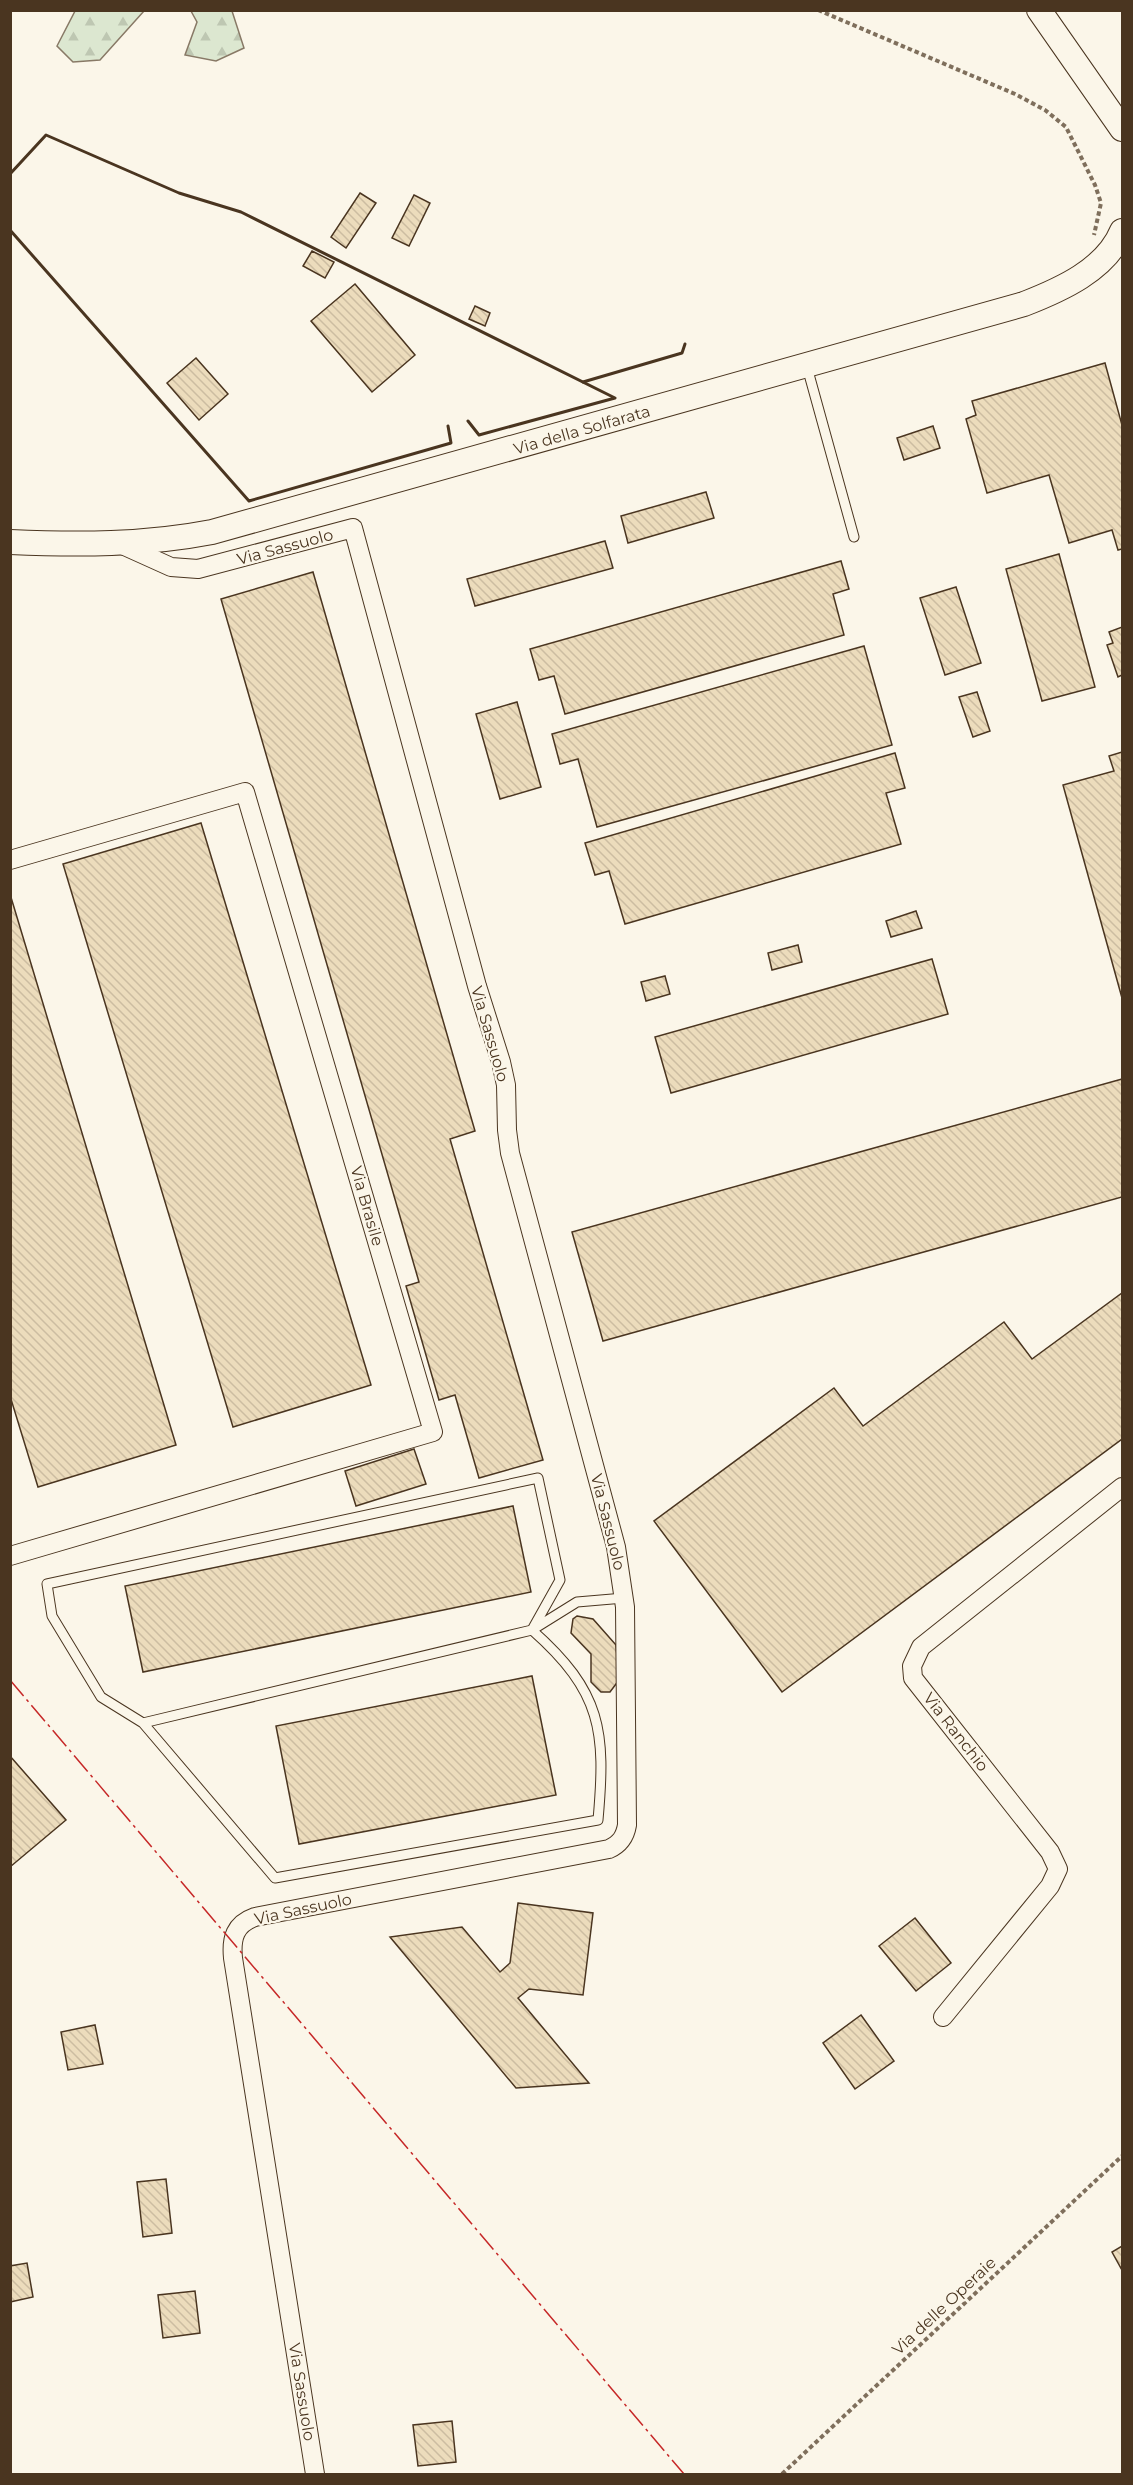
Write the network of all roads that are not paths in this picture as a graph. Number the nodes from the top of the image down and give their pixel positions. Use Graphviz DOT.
graph roads {
  1 [pos="1039,10"];
  2 [pos="1122,129"];
  3 [pos="1122,231"];
  4 [pos="807,367"];
  5 [pos="854,537"];
  6 [pos="10,542"];
  7 [pos="120,544"];
  8 [pos="10,860"];
  9 [pos="1122,1487"];
  10 [pos="10,1556"];
  11 [pos="624,1598"];
  12 [pos="532,1630"];
  13 [pos="143,1723"];
  14 [pos="943,2017"];
  15 [pos="315,2475"];
  1 -- 2 [label="main road"];
  3 -- 4 [label="main road, Via della Solfarata"];
  4 -- 5 [label="lane"];
  4 -- 7 [label="main road, Via della Solfarata"];
  6 -- 7 [label="main road, Via della Solfarata"];
  7 -- 11 [label="street, Via Sassuolo"];
  8 -- 10 [label="street, Via Brasile"];
  9 -- 14 [label="street, Via Ranchio"];
  11 -- 12 [label="lane"];
  11 -- 15 [label="street, Via Sassuolo"];
  12 -- 13 [label="lane"];
  12 -- 13 [label="lane"];
  12 -- 13 [label="lane"];
}
